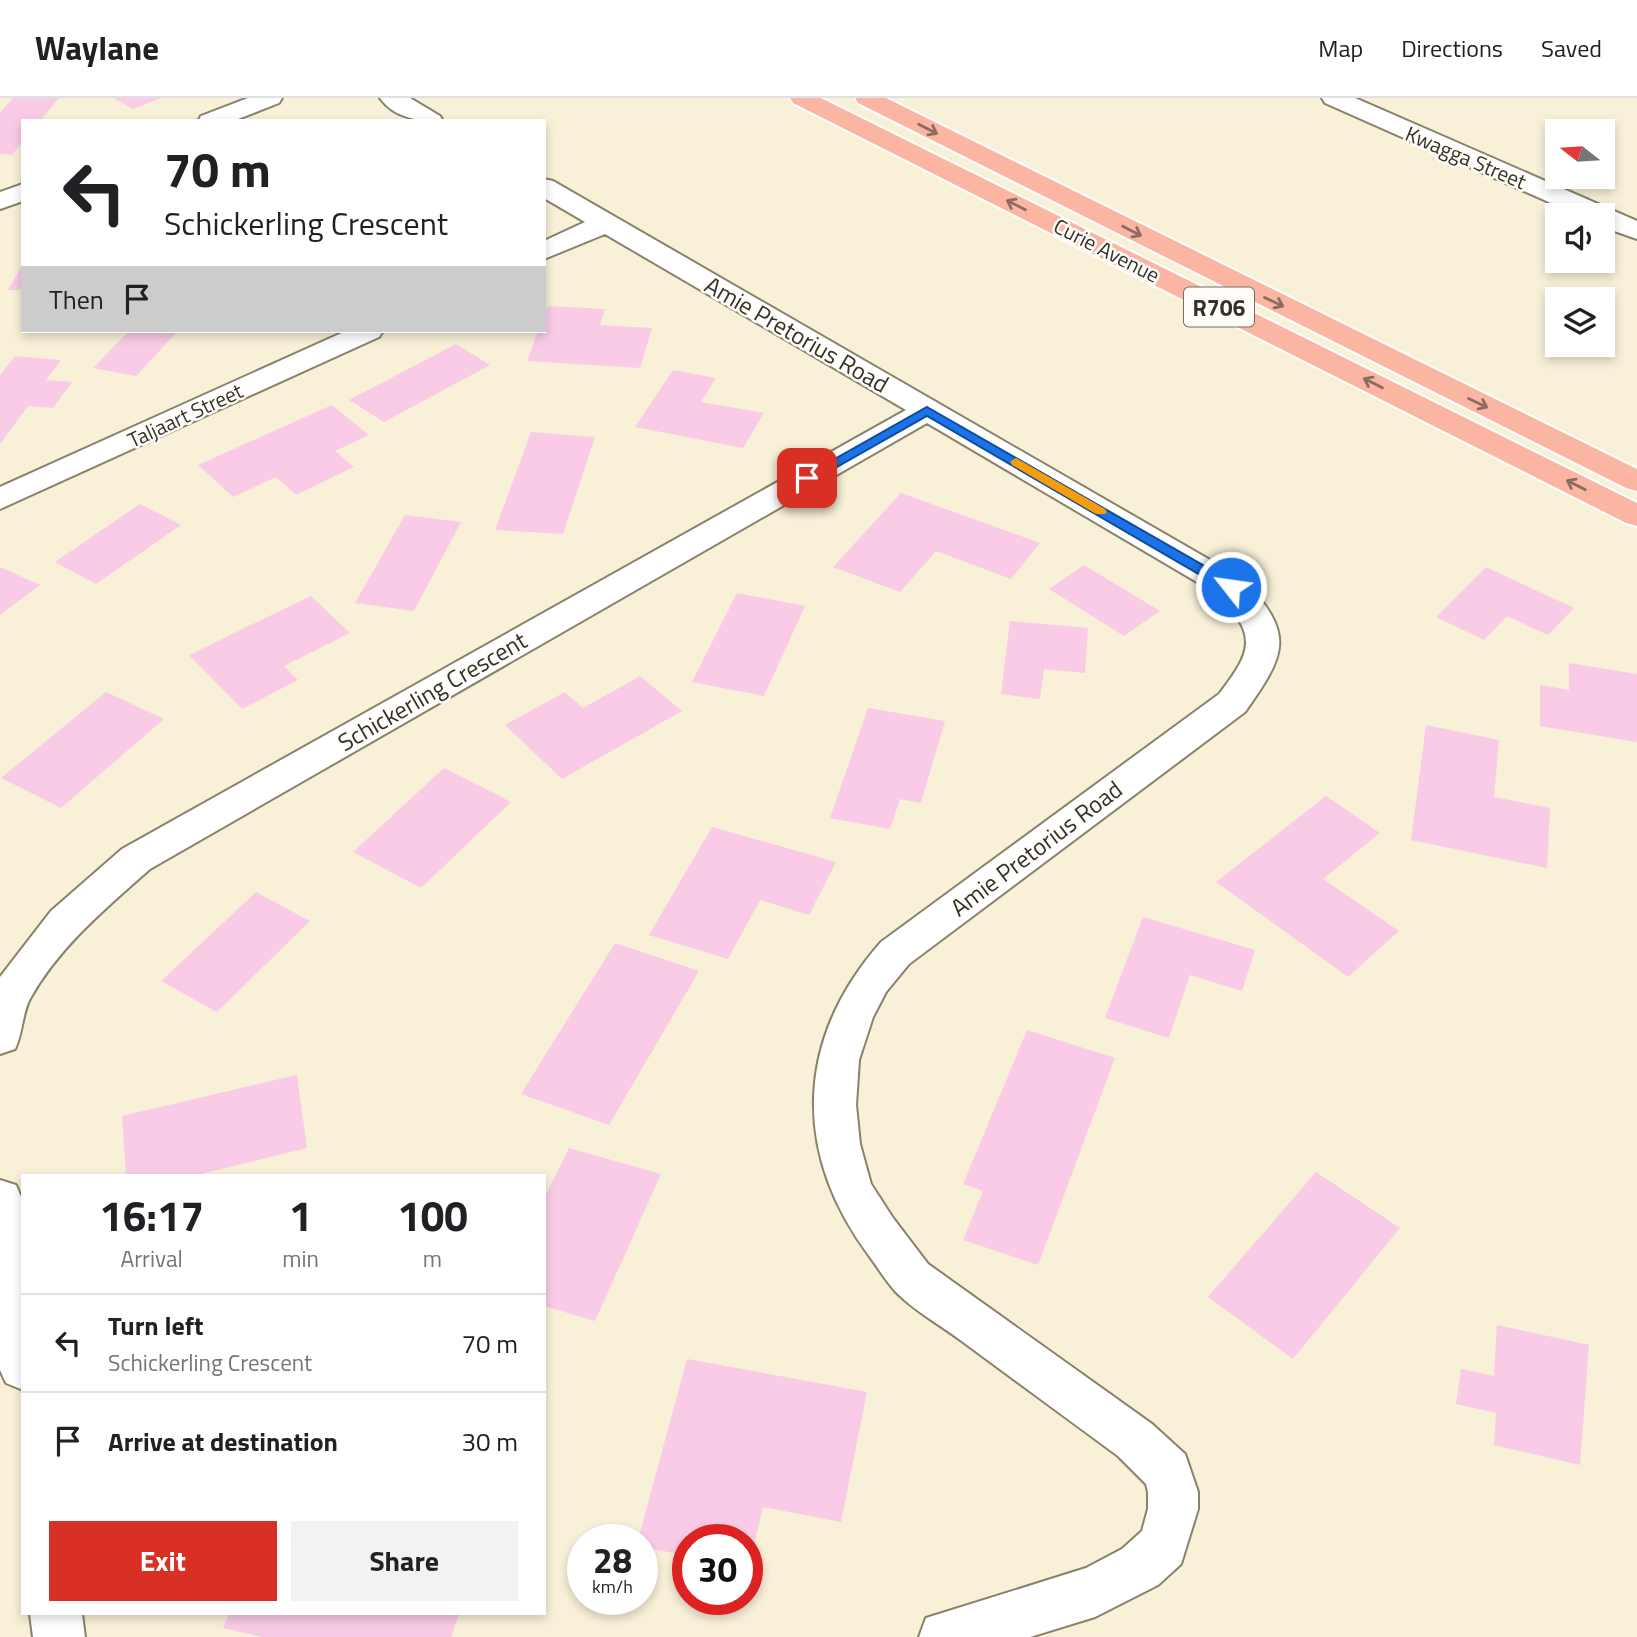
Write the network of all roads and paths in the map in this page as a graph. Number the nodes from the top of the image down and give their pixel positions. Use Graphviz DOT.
graph roads {
  1 [pos="270,98"];
  2 [pos="392,98"];
  3 [pos="867,98"];
  4 [pos="1334,98"];
  5 [pos="806,101"];
  6 [pos="215,119"];
  7 [pos="428,119"];
  8 [pos="546,188"];
  9 [pos="21,193"];
  10 [pos="0,201"];
  11 [pos="1572,203"];
  12 [pos="1615,222"];
  13 [pos="606,223"];
  14 [pos="1637,231"];
  15 [pos="546,250"];
  16 [pos="365,333"];
  17 [pos="927,411"];
  18 [pos="1637,481"];
  19 [pos="0,499"];
  20 [pos="1637,516"];
  21 [pos="0,1037"];
  22 [pos="0,1199"];
  23 [pos="21,1353"];
  24 [pos="56,1615"];
  25 [pos="59,1637"];
  26 [pos="945,1637"];
  1 -- 6 [label="street"];
  2 -- 7 [label="street"];
  3 -- 18 [label="main road, Curie Avenue / R706, one-way"];
  4 -- 11 [label="street, Kwagga Street"];
  20 -- 5 [label="main road, Curie Avenue / R706, one-way"];
  8 -- 13 [label="street, Amie Pretorius Road"];
  9 -- 10 [label="street"];
  12 -- 14 [label="street, Kwagga Street"];
  13 -- 15 [label="street"];
  13 -- 17 [label="street, Amie Pretorius Road"];
  16 -- 19 [label="street, Taljaart Street"];
  17 -- 21 [label="street, Schickerling Crescent"];
  17 -- 26 [label="street, Amie Pretorius Road"];
  22 -- 23 [label="street"];
  24 -- 25 [label="street"];
}
